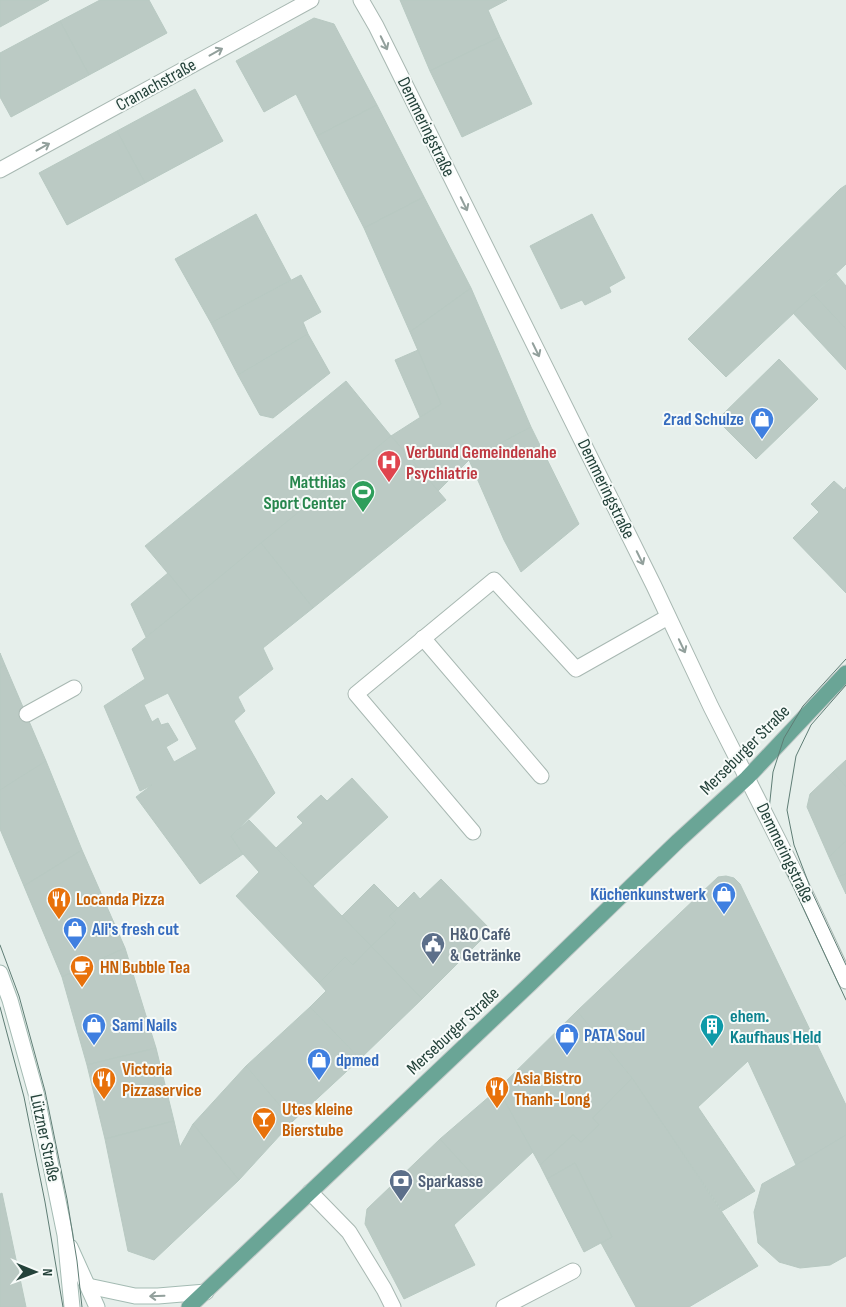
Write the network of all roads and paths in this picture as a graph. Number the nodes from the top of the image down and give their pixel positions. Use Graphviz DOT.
graph roads {
  1 [pos="311,0"];
  2 [pos="361,0"];
  3 [pos="0,170"];
  4 [pos="668,617"];
  5 [pos="423,638"];
  6 [pos="843,682"];
  7 [pos="74,688"];
  8 [pos="27,714"];
  9 [pos="541,776"];
  10 [pos="748,778"];
  11 [pos="473,832"];
  12 [pos="0,973"];
  13 [pos="846,981"];
  14 [pos="5,1002"];
  15 [pos="310,1192"];
  16 [pos="65,1235"];
  17 [pos="573,1270"];
  18 [pos="88,1286"];
  19 [pos="206,1292"];
  20 [pos="72,1307"];
  21 [pos="97,1307"];
  22 [pos="189,1307"];
  23 [pos="394,1307"];
  24 [pos="504,1307"];
  3 -- 1 [label="street, Cranachstraße, one-way"];
  2 -- 4 [label="street, Demmeringstraße, one-way"];
  4 -- 5 [label="street"];
  4 -- 10 [label="street, Demmeringstraße, one-way"];
  5 -- 9 [label="street"];
  5 -- 11 [label="street"];
  6 -- 10 [label="main road, Merseburger Straße"];
  7 -- 8 [label="street"];
  10 -- 13 [label="street, Demmeringstraße"];
  10 -- 15 [label="main road, Merseburger Straße"];
  12 -- 14 [label="street, Lützner Straße"];
  14 -- 16 [label="street, Lützner Straße"];
  15 -- 19 [label="main road, Merseburger Straße"];
  15 -- 23 [label="street"];
  16 -- 18 [label="street"];
  16 -- 20 [label="street, Lützner Straße"];
  17 -- 24 [label="street"];
  19 -- 18 [label="street, one-way"];
  18 -- 21 [label="street"];
  19 -- 22 [label="main road, Merseburger Straße"];
}
